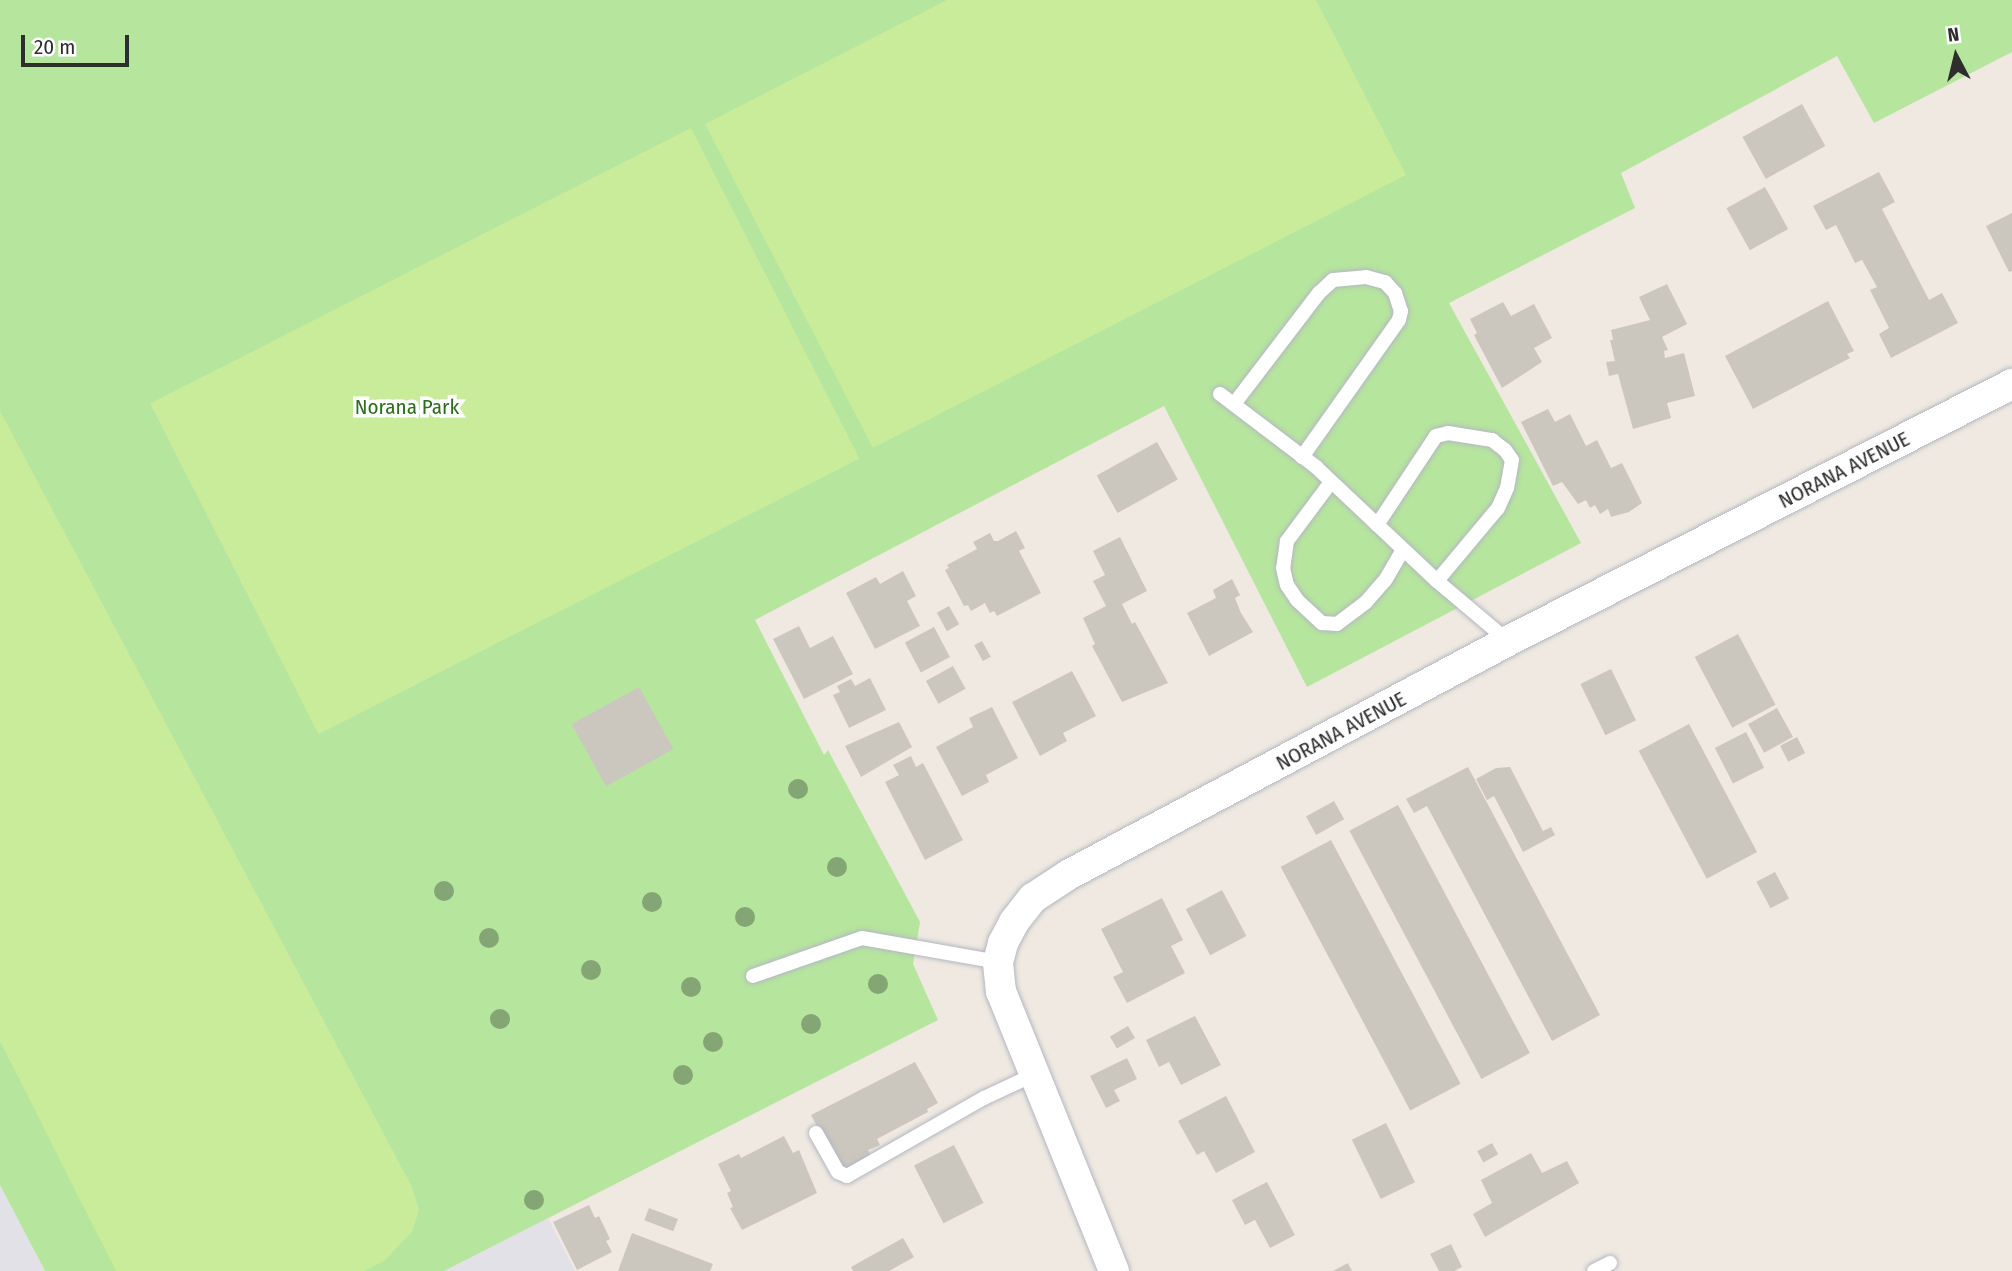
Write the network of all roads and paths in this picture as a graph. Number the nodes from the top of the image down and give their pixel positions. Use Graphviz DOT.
graph roads {
  1 [pos="2012,384"];
  2 [pos="1220,394"];
  3 [pos="1234,404"];
  4 [pos="1302,457"];
  5 [pos="1331,482"];
  6 [pos="1377,525"];
  7 [pos="1403,550"];
  8 [pos="1437,582"];
  9 [pos="1508,641"];
  10 [pos="998,962"];
  11 [pos="753,976"];
  12 [pos="1033,1075"];
  13 [pos="816,1133"];
  14 [pos="1610,1263"];
  15 [pos="1114,1271"];
  16 [pos="1594,1271"];
  1 -- 9 [label="street, NORANA AVENUE"];
  2 -- 3 [label="lane"];
  3 -- 4 [label="lane"];
  3 -- 4 [label="lane"];
  4 -- 5 [label="lane"];
  5 -- 6 [label="lane"];
  5 -- 7 [label="lane"];
  6 -- 7 [label="lane"];
  6 -- 8 [label="lane"];
  7 -- 8 [label="lane"];
  8 -- 9 [label="lane"];
  9 -- 10 [label="street, NORANA AVENUE"];
  10 -- 11 [label="lane"];
  10 -- 12 [label="street, NORANA AVENUE"];
  12 -- 13 [label="lane"];
  12 -- 15 [label="street, NORANA AVENUE"];
  14 -- 16 [label="lane"];
}
